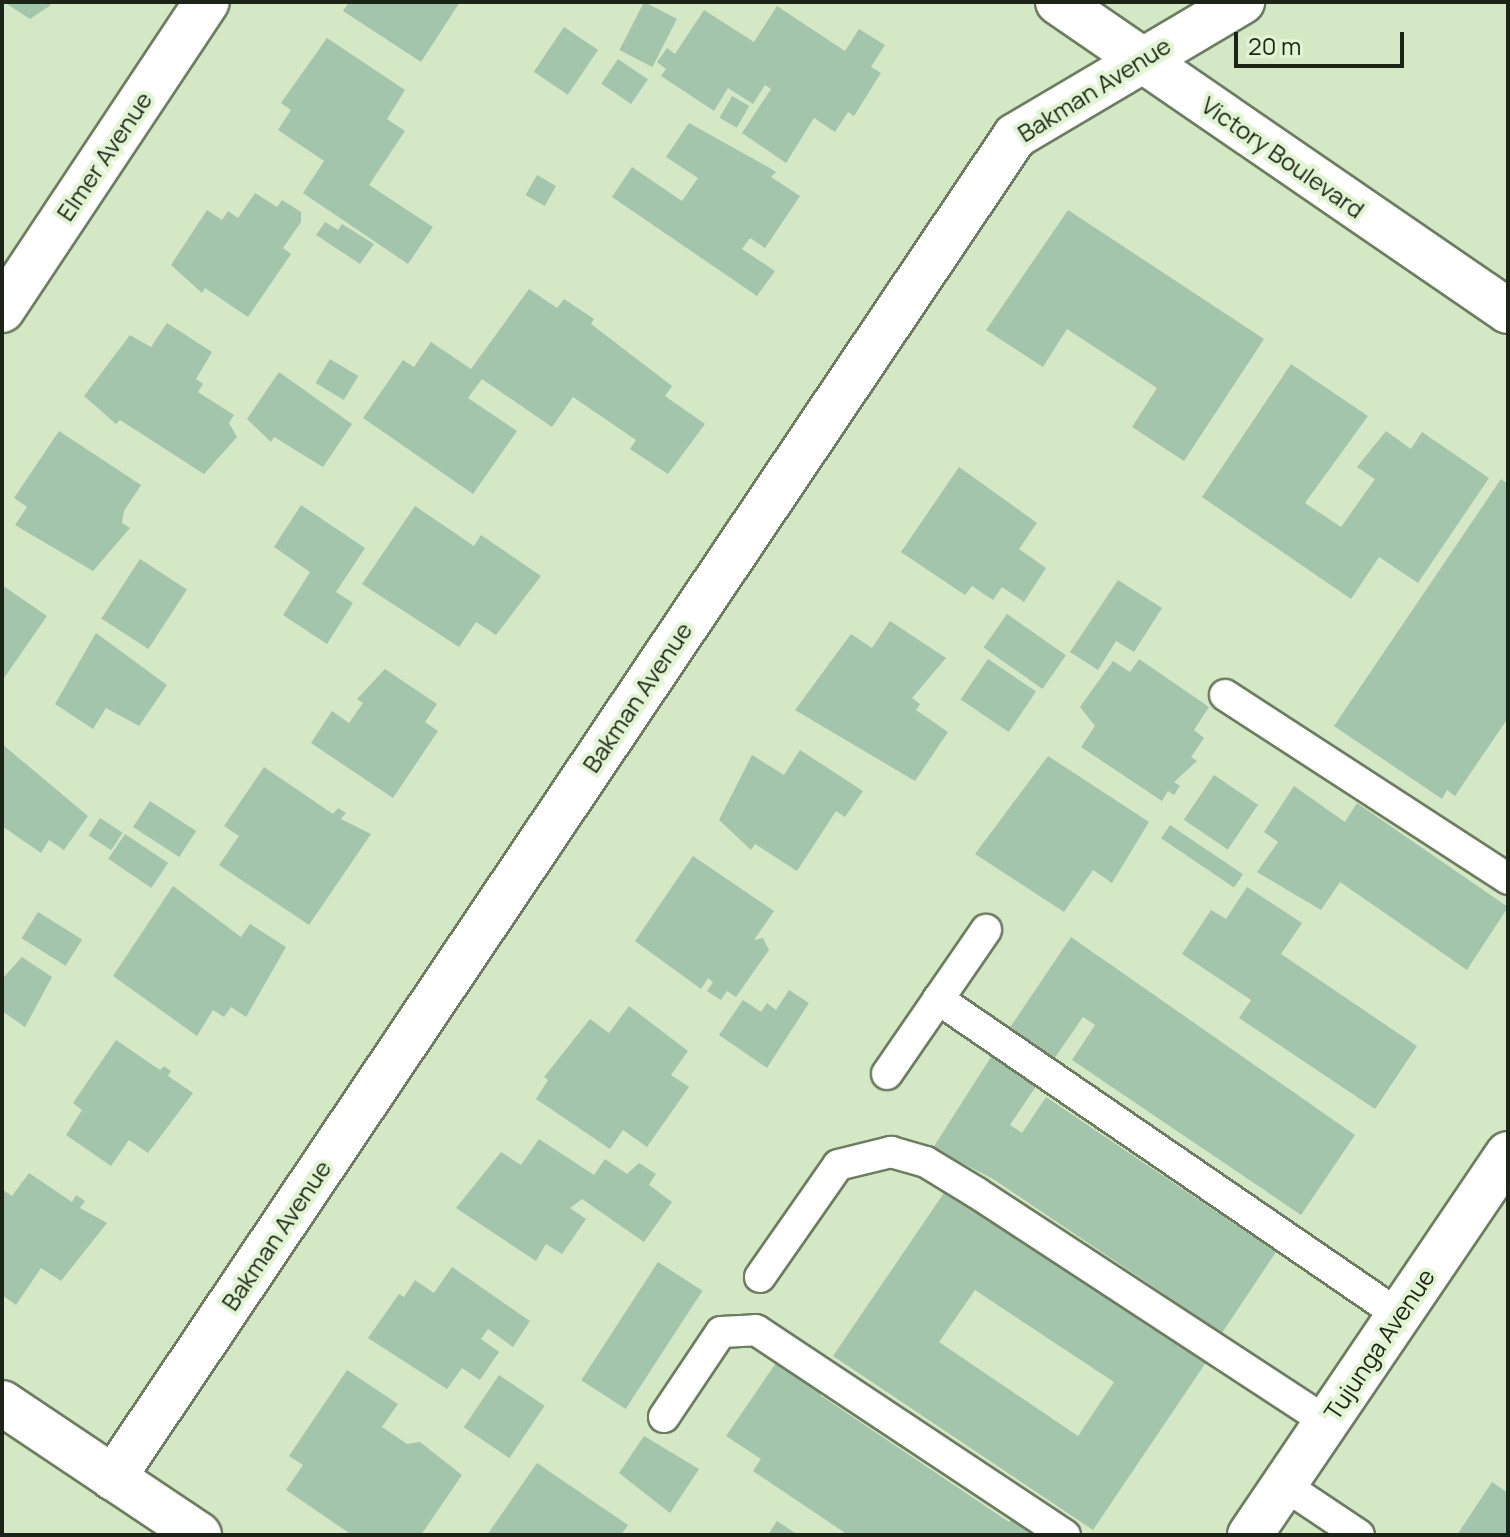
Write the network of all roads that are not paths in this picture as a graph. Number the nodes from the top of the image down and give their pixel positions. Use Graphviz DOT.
graph roads {
  1 [pos="207,2"];
  2 [pos="1058,2"];
  3 [pos="1242,2"];
  4 [pos="1140,57"];
  5 [pos="2,310"];
  6 [pos="1508,311"];
  7 [pos="1225,695"];
  8 [pos="1508,879"];
  9 [pos="986,930"];
  10 [pos="938,999"];
  11 [pos="887,1074"];
  12 [pos="1508,1154"];
  13 [pos="760,1277"];
  14 [pos="1399,1315"];
  15 [pos="2,1403"];
  16 [pos="664,1417"];
  17 [pos="1327,1422"];
  18 [pos="113,1478"];
  19 [pos="1284,1485"];
  20 [pos="199,1535"];
  21 [pos="1065,1535"];
  22 [pos="1250,1535"];
  23 [pos="1359,1535"];
  1 -- 5 [label="street, Elmer Avenue"];
  2 -- 4 [label="street, Victory Boulevard"];
  3 -- 4 [label="street, Bakman Avenue"];
  4 -- 6 [label="street, Victory Boulevard"];
  4 -- 18 [label="street, Bakman Avenue"];
  7 -- 8 [label="lane"];
  9 -- 10 [label="lane"];
  10 -- 11 [label="lane"];
  10 -- 14 [label="lane"];
  12 -- 14 [label="street, Tujunga Avenue"];
  13 -- 17 [label="lane"];
  14 -- 17 [label="street, Tujunga Avenue"];
  15 -- 18 [label="street"];
  16 -- 21 [label="lane"];
  17 -- 19 [label="street, Tujunga Avenue"];
  18 -- 20 [label="street"];
  19 -- 22 [label="street, Tujunga Avenue"];
  19 -- 23 [label="lane"];
}
